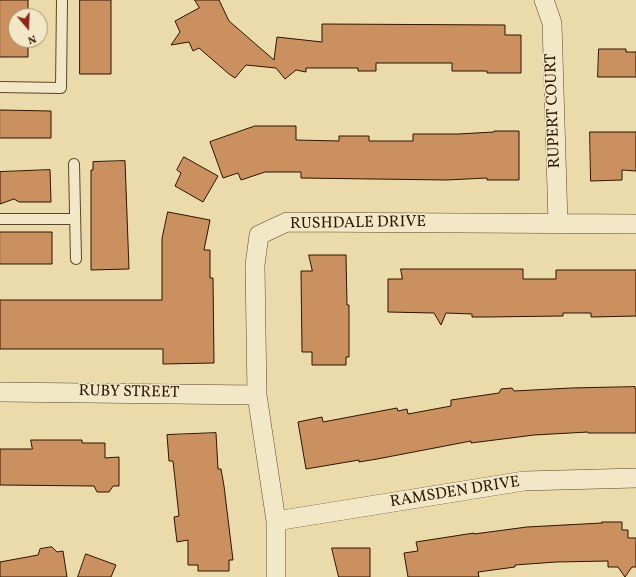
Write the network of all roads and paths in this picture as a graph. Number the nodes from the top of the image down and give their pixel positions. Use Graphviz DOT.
graph roads {
  1 [pos="62,0"];
  2 [pos="544,0"];
  3 [pos="0,87"];
  4 [pos="74,164"];
  5 [pos="0,219"];
  6 [pos="75,219"];
  7 [pos="558,223"];
  8 [pos="636,224"];
  9 [pos="76,259"];
  10 [pos="0,392"];
  11 [pos="257,394"];
  12 [pos="636,478"];
  13 [pos="276,521"];
  14 [pos="276,577"];
  1 -- 3 [label="lane"];
  2 -- 7 [label="street, RUPERT COURT"];
  4 -- 6 [label="lane"];
  5 -- 6 [label="lane"];
  6 -- 9 [label="lane"];
  7 -- 8 [label="street, RUSHDALE DRIVE"];
  7 -- 11 [label="street, RUSHDALE DRIVE"];
  10 -- 11 [label="street, RUBY STREET"];
  11 -- 13 [label="street, RUSHDALE DRIVE"];
  12 -- 13 [label="street, RAMSDEN DRIVE"];
  13 -- 14 [label="street, RUSHDALE DRIVE"];
}
